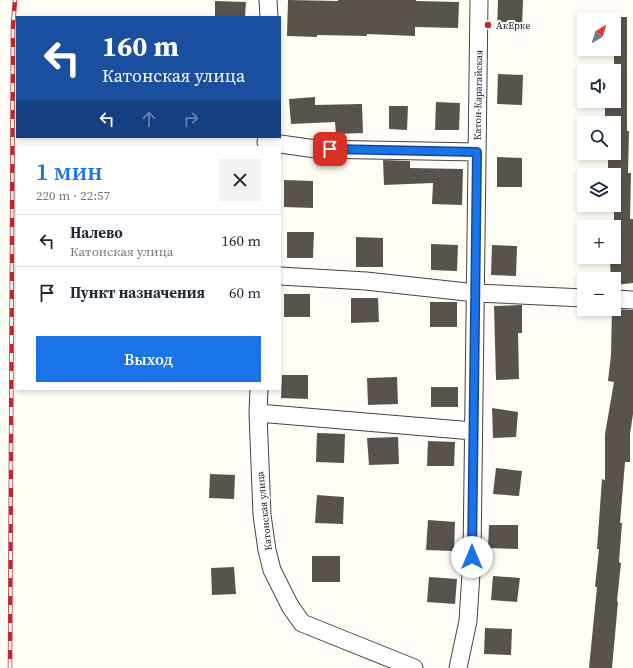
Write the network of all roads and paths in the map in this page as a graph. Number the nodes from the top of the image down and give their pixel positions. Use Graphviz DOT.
graph roads {
  1 [pos="268,0"];
  2 [pos="479,0"];
  3 [pos="269,16"];
  4 [pos="266,142"];
  5 [pos="477,152"];
  6 [pos="281,276"];
  7 [pos="476,293"];
  8 [pos="577,298"];
  9 [pos="621,299"];
  10 [pos="633,300"];
  11 [pos="259,390"];
  12 [pos="258,413"];
  13 [pos="473,431"];
  14 [pos="414,668"];
  15 [pos="458,668"];
  1 -- 3 [label="street"];
  2 -- 5 [label="street, Катон-Карагайская"];
  4 -- 5 [label="street"];
  5 -- 7 [label="street, Катон-Карагайская"];
  6 -- 7 [label="street"];
  7 -- 8 [label="street"];
  7 -- 13 [label="street, Катон-Карагайская"];
  9 -- 10 [label="street"];
  11 -- 12 [label="street, Катонская улица"];
  12 -- 13 [label="street"];
  12 -- 14 [label="street, Катонская улица"];
  13 -- 15 [label="street, Катон-Карагайская"];
}
